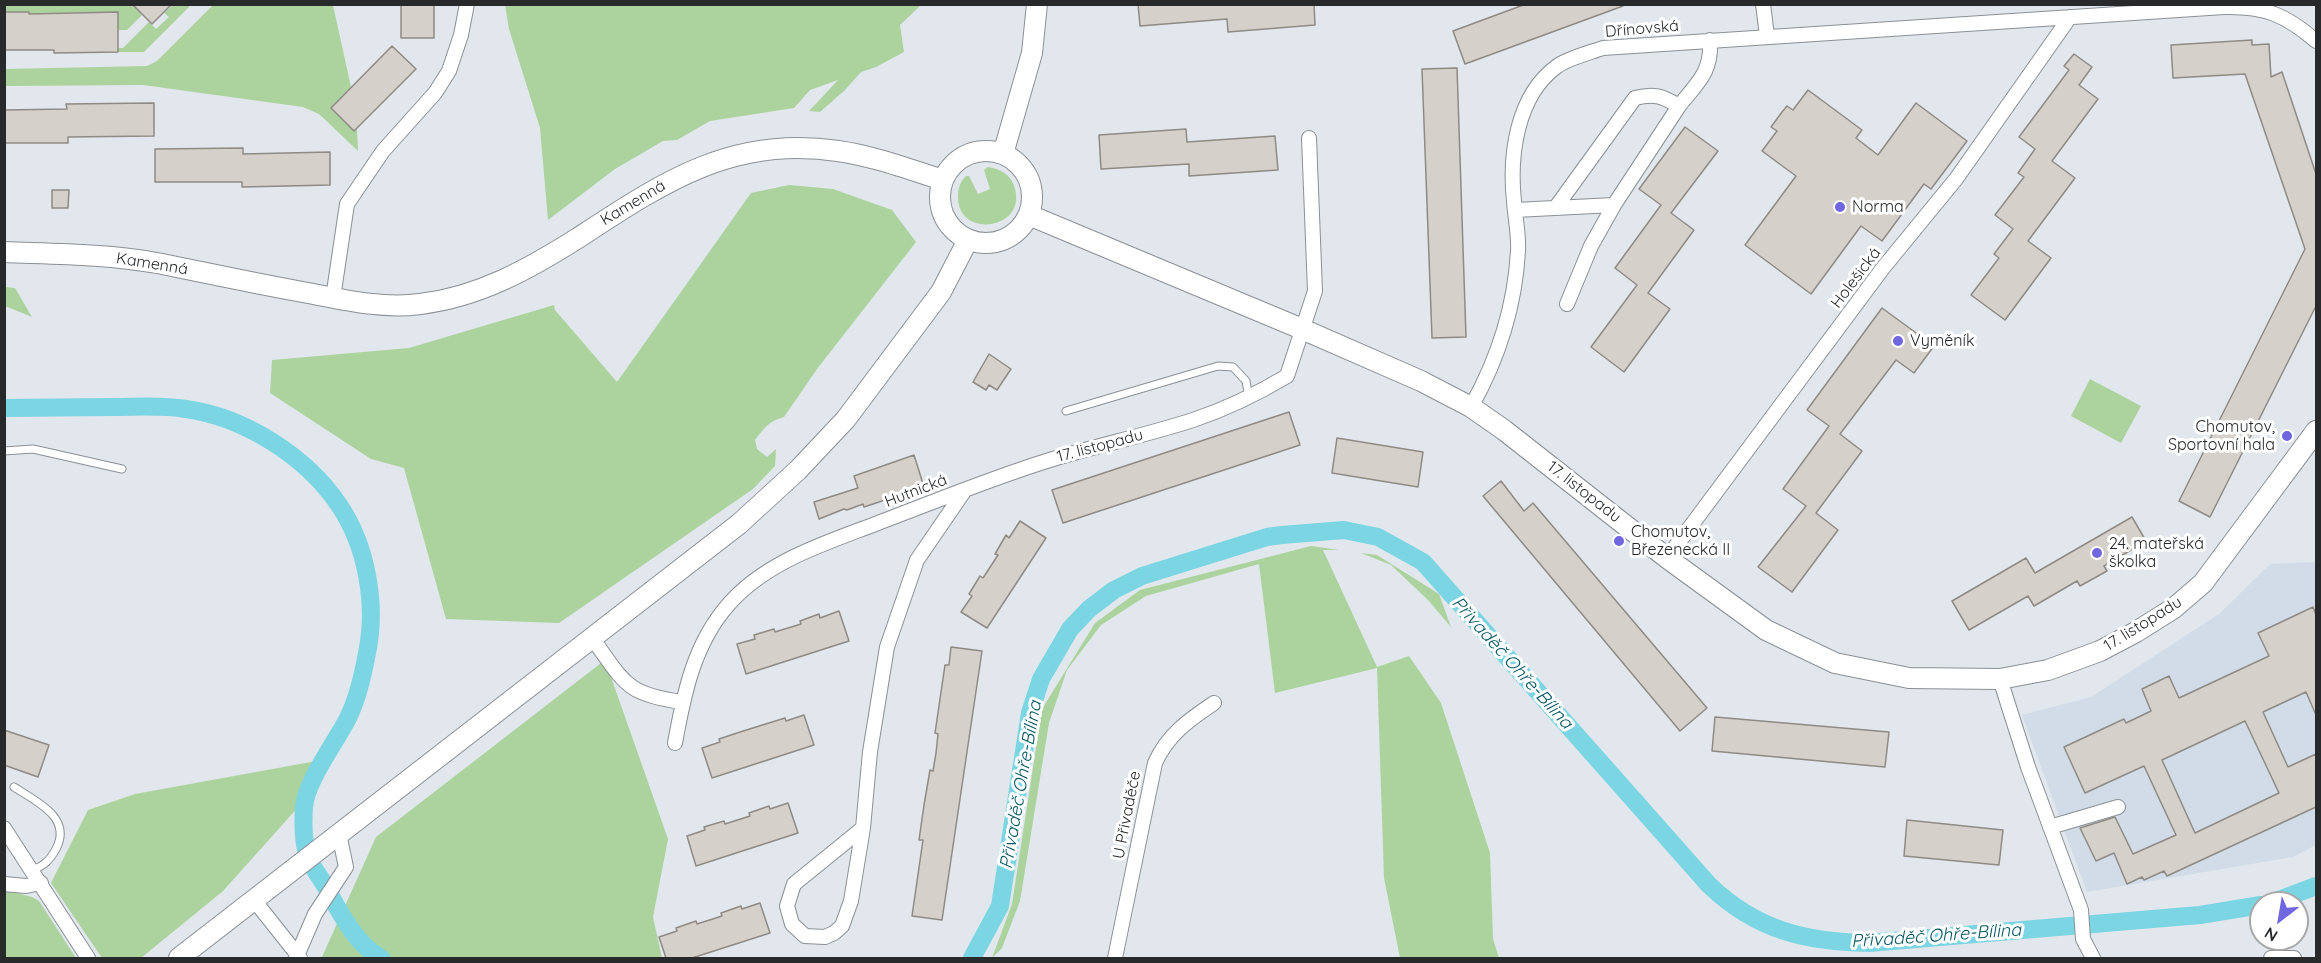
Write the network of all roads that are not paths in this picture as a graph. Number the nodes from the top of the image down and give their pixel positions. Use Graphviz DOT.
graph roads {
  1 [pos="467,4"];
  2 [pos="1037,4"];
  3 [pos="1763,4"];
  4 [pos="2070,17"];
  5 [pos="1767,36"];
  6 [pos="1710,40"];
  7 [pos="2316,41"];
  8 [pos="1679,106"];
  9 [pos="1309,138"];
  10 [pos="1003,154"];
  11 [pos="943,180"];
  12 [pos="1614,205"];
  13 [pos="1556,207"];
  14 [pos="1515,210"];
  15 [pos="1029,215"];
  16 [pos="968,240"];
  17 [pos="4,252"];
  18 [pos="333,298"];
  19 [pos="1567,304"];
  20 [pos="1302,329"];
  21 [pos="1249,398"];
  22 [pos="1471,407"];
  23 [pos="1066,411"];
  24 [pos="2316,431"];
  25 [pos="4,451"];
  26 [pos="122,469"];
  27 [pos="965,490"];
  28 [pos="1667,558"];
  29 [pos="592,638"];
  30 [pos="2000,679"];
  31 [pos="682,702"];
  32 [pos="1214,703"];
  33 [pos="675,743"];
  34 [pos="14,787"];
  35 [pos="2118,807"];
  36 [pos="2050,827"];
  37 [pos="4,828"];
  38 [pos="863,828"];
  39 [pos="339,834"];
  40 [pos="32,870"];
  41 [pos="41,883"];
  42 [pos="4,884"];
  43 [pos="254,900"];
  44 [pos="88,958"];
  45 [pos="179,958"];
  46 [pos="298,958"];
  47 [pos="1115,958"];
  48 [pos="2093,958"];
  49 [pos="2271,958"];
  50 [pos="2294,958"];
  1 -- 18 [label="street"];
  2 -- 10 [label="street"];
  3 -- 5 [label="street"];
  4 -- 5 [label="street, Dřínovská"];
  4 -- 7 [label="street, Dřínovská"];
  4 -- 28 [label="street, Holešická"];
  5 -- 6 [label="street, Dřínovská"];
  6 -- 8 [label="street"];
  6 -- 14 [label="street, Dřínovská"];
  8 -- 12 [label="street"];
  8 -- 13 [label="street"];
  9 -- 20 [label="street"];
  10 -- 11 [label="street"];
  10 -- 15 [label="street"];
  11 -- 16 [label="street"];
  11 -- 18 [label="street, Kamenná"];
  12 -- 13 [label="street"];
  12 -- 19 [label="street"];
  13 -- 14 [label="street"];
  14 -- 22 [label="street, Dřínovská"];
  15 -- 16 [label="street"];
  15 -- 20 [label="street, 17. listopadu"];
  16 -- 29 [label="street"];
  17 -- 18 [label="street, Kamenná"];
  20 -- 21 [label="street, 17. listopadu"];
  20 -- 22 [label="street, 17. listopadu"];
  21 -- 23 [label="lane"];
  21 -- 27 [label="street, 17. listopadu"];
  22 -- 28 [label="street, 17. listopadu"];
  24 -- 30 [label="street, 17. listopadu"];
  25 -- 26 [label="lane"];
  27 -- 31 [label="street, Hutnická"];
  27 -- 38 [label="street, Hutnická"];
  28 -- 30 [label="street, 17. listopadu"];
  29 -- 31 [label="street"];
  29 -- 39 [label="street"];
  30 -- 36 [label="street"];
  31 -- 33 [label="street, Hutnická"];
  32 -- 47 [label="street, U Přivaděče"];
  34 -- 40 [label="lane"];
  35 -- 36 [label="street"];
  36 -- 48 [label="street"];
  37 -- 40 [label="street"];
  38 -- 38 [label="street, Hutnická"];
  39 -- 43 [label="street"];
  39 -- 46 [label="street"];
  40 -- 41 [label="street"];
  41 -- 42 [label="street"];
  41 -- 44 [label="street"];
  43 -- 45 [label="street"];
  43 -- 46 [label="street"];
  49 -- 50 [label="street"];
}
